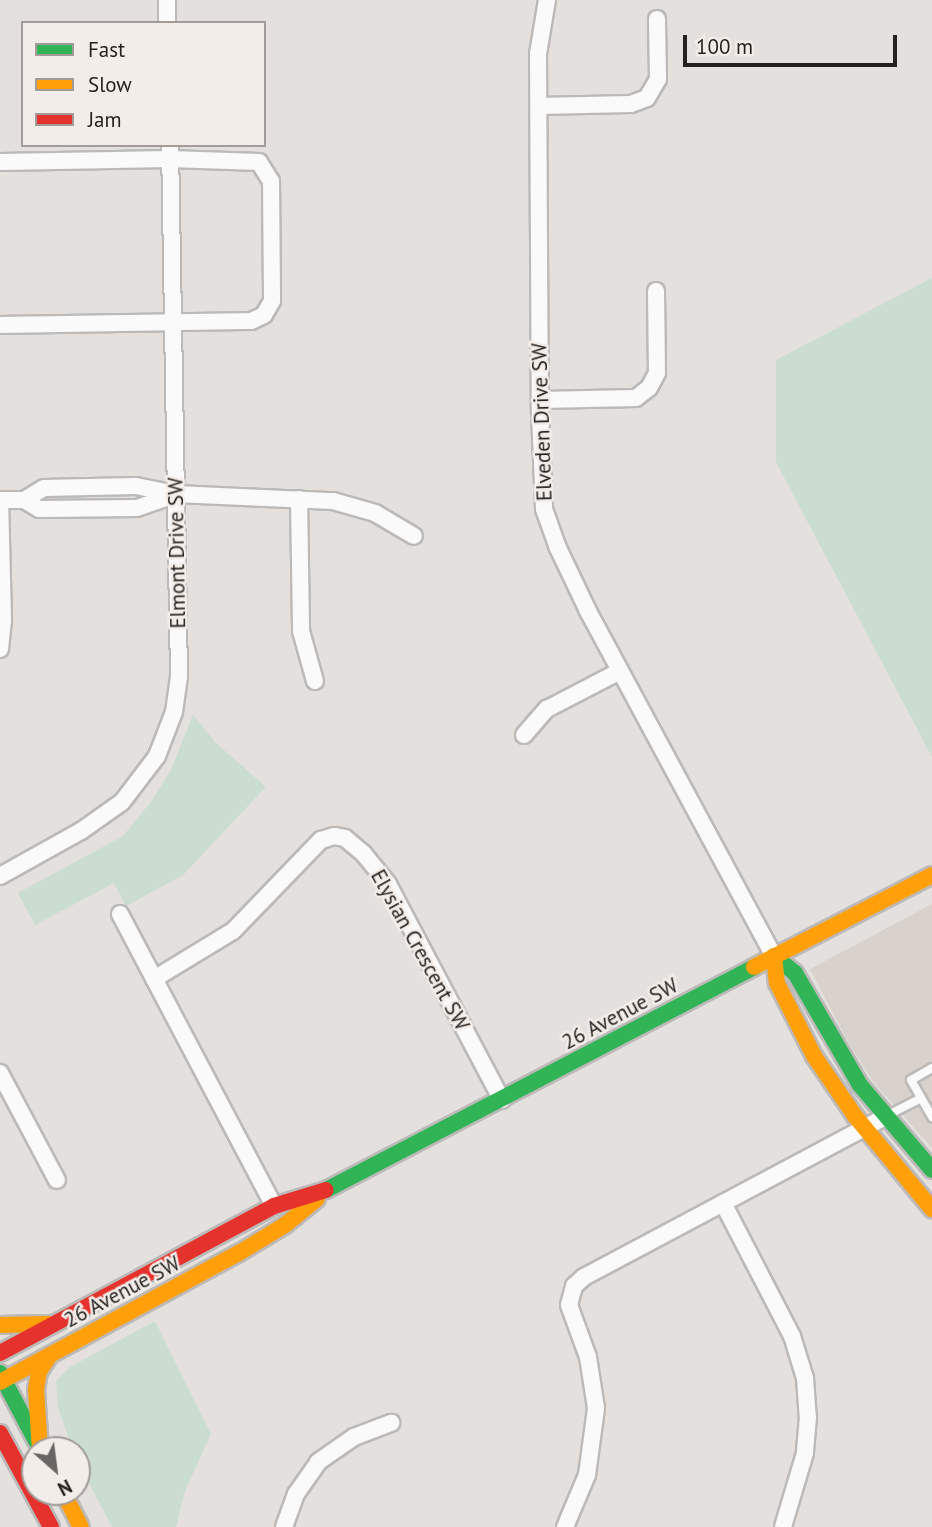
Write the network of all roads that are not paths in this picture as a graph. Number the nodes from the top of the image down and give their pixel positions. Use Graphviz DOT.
graph roads {
  1 [pos="167,0"];
  2 [pos="547,0"];
  3 [pos="657,19"];
  4 [pos="167,21"];
  5 [pos="539,106"];
  6 [pos="170,152"];
  7 [pos="0,162"];
  8 [pos="656,291"];
  9 [pos="173,322"];
  10 [pos="0,325"];
  11 [pos="540,400"];
  12 [pos="90,487"];
  13 [pos="176,494"];
  14 [pos="299,499"];
  15 [pos="0,500"];
  16 [pos="24,500"];
  17 [pos="90,509"];
  18 [pos="414,536"];
  19 [pos="0,649"];
  20 [pos="620,671"];
  21 [pos="315,681"];
  22 [pos="524,736"];
  23 [pos="932,875"];
  24 [pos="0,876"];
  25 [pos="120,914"];
  26 [pos="774,956"];
  27 [pos="154,979"];
  28 [pos="932,1068"];
  29 [pos="0,1073"];
  30 [pos="921,1098"];
  31 [pos="502,1100"];
  32 [pos="885,1117"];
  33 [pos="932,1117"];
  34 [pos="865,1127"];
  35 [pos="932,1170"];
  36 [pos="57,1180"];
  37 [pos="327,1190"];
  38 [pos="723,1203"];
  39 [pos="274,1206"];
  40 [pos="932,1209"];
  41 [pos="55,1324"];
  42 [pos="0,1325"];
  43 [pos="0,1353"];
  44 [pos="50,1355"];
  45 [pos="1,1378"];
  46 [pos="391,1423"];
  47 [pos="32,1436"];
  48 [pos="39,1436"];
  49 [pos="3,1441"];
  50 [pos="70,1506"];
  51 [pos="51,1527"];
  52 [pos="81,1527"];
  53 [pos="284,1527"];
  54 [pos="565,1527"];
  55 [pos="783,1527"];
  1 -- 4 [label="street"];
  2 -- 5 [label="street, Elveden Drive SW"];
  3 -- 5 [label="street"];
  5 -- 11 [label="street, Elveden Drive SW"];
  6 -- 7 [label="street"];
  6 -- 9 [label="street, Elmont Drive SW"];
  6 -- 9 [label="street"];
  8 -- 11 [label="street"];
  9 -- 10 [label="street"];
  9 -- 13 [label="street, Elmont Drive SW"];
  11 -- 20 [label="street, Elveden Drive SW"];
  12 -- 13 [label="street"];
  12 -- 16 [label="street"];
  12 -- 17 [label="street"];
  13 -- 14 [label="street"];
  13 -- 17 [label="street"];
  13 -- 24 [label="street, Elmont Drive SW"];
  14 -- 18 [label="street"];
  14 -- 21 [label="street"];
  15 -- 16 [label="street"];
  15 -- 19 [label="street"];
  16 -- 17 [label="street"];
  20 -- 22 [label="street"];
  20 -- 26 [label="street, Elveden Drive SW"];
  23 -- 26 [label="street, 26 Avenue SW"];
  25 -- 27 [label="street"];
  26 -- 31 [label="street, 26 Avenue SW"];
  26 -- 32 [label="street"];
  26 -- 34 [label="street"];
  27 -- 31 [label="street, Elysian Crescent SW"];
  27 -- 39 [label="street"];
  28 -- 30 [label="lane"];
  29 -- 36 [label="street"];
  30 -- 32 [label="lane"];
  30 -- 33 [label="lane"];
  31 -- 37 [label="street, 26 Avenue SW"];
  32 -- 34 [label="street"];
  32 -- 35 [label="street"];
  34 -- 38 [label="street"];
  34 -- 40 [label="street"];
  37 -- 39 [label="street, 26 Avenue SW"];
  37 -- 44 [label="street, 26 Avenue SW"];
  38 -- 54 [label="street"];
  38 -- 55 [label="street"];
  39 -- 41 [label="street, 26 Avenue SW"];
  41 -- 42 [label="street"];
  41 -- 43 [label="street, 26 Avenue SW"];
  44 -- 45 [label="street, 26 Avenue SW"];
  44 -- 48 [label="street"];
  45 -- 47 [label="street"];
  46 -- 53 [label="street"];
  49 -- 51 [label="street"];
  50 -- 52 [label="street"];
}
